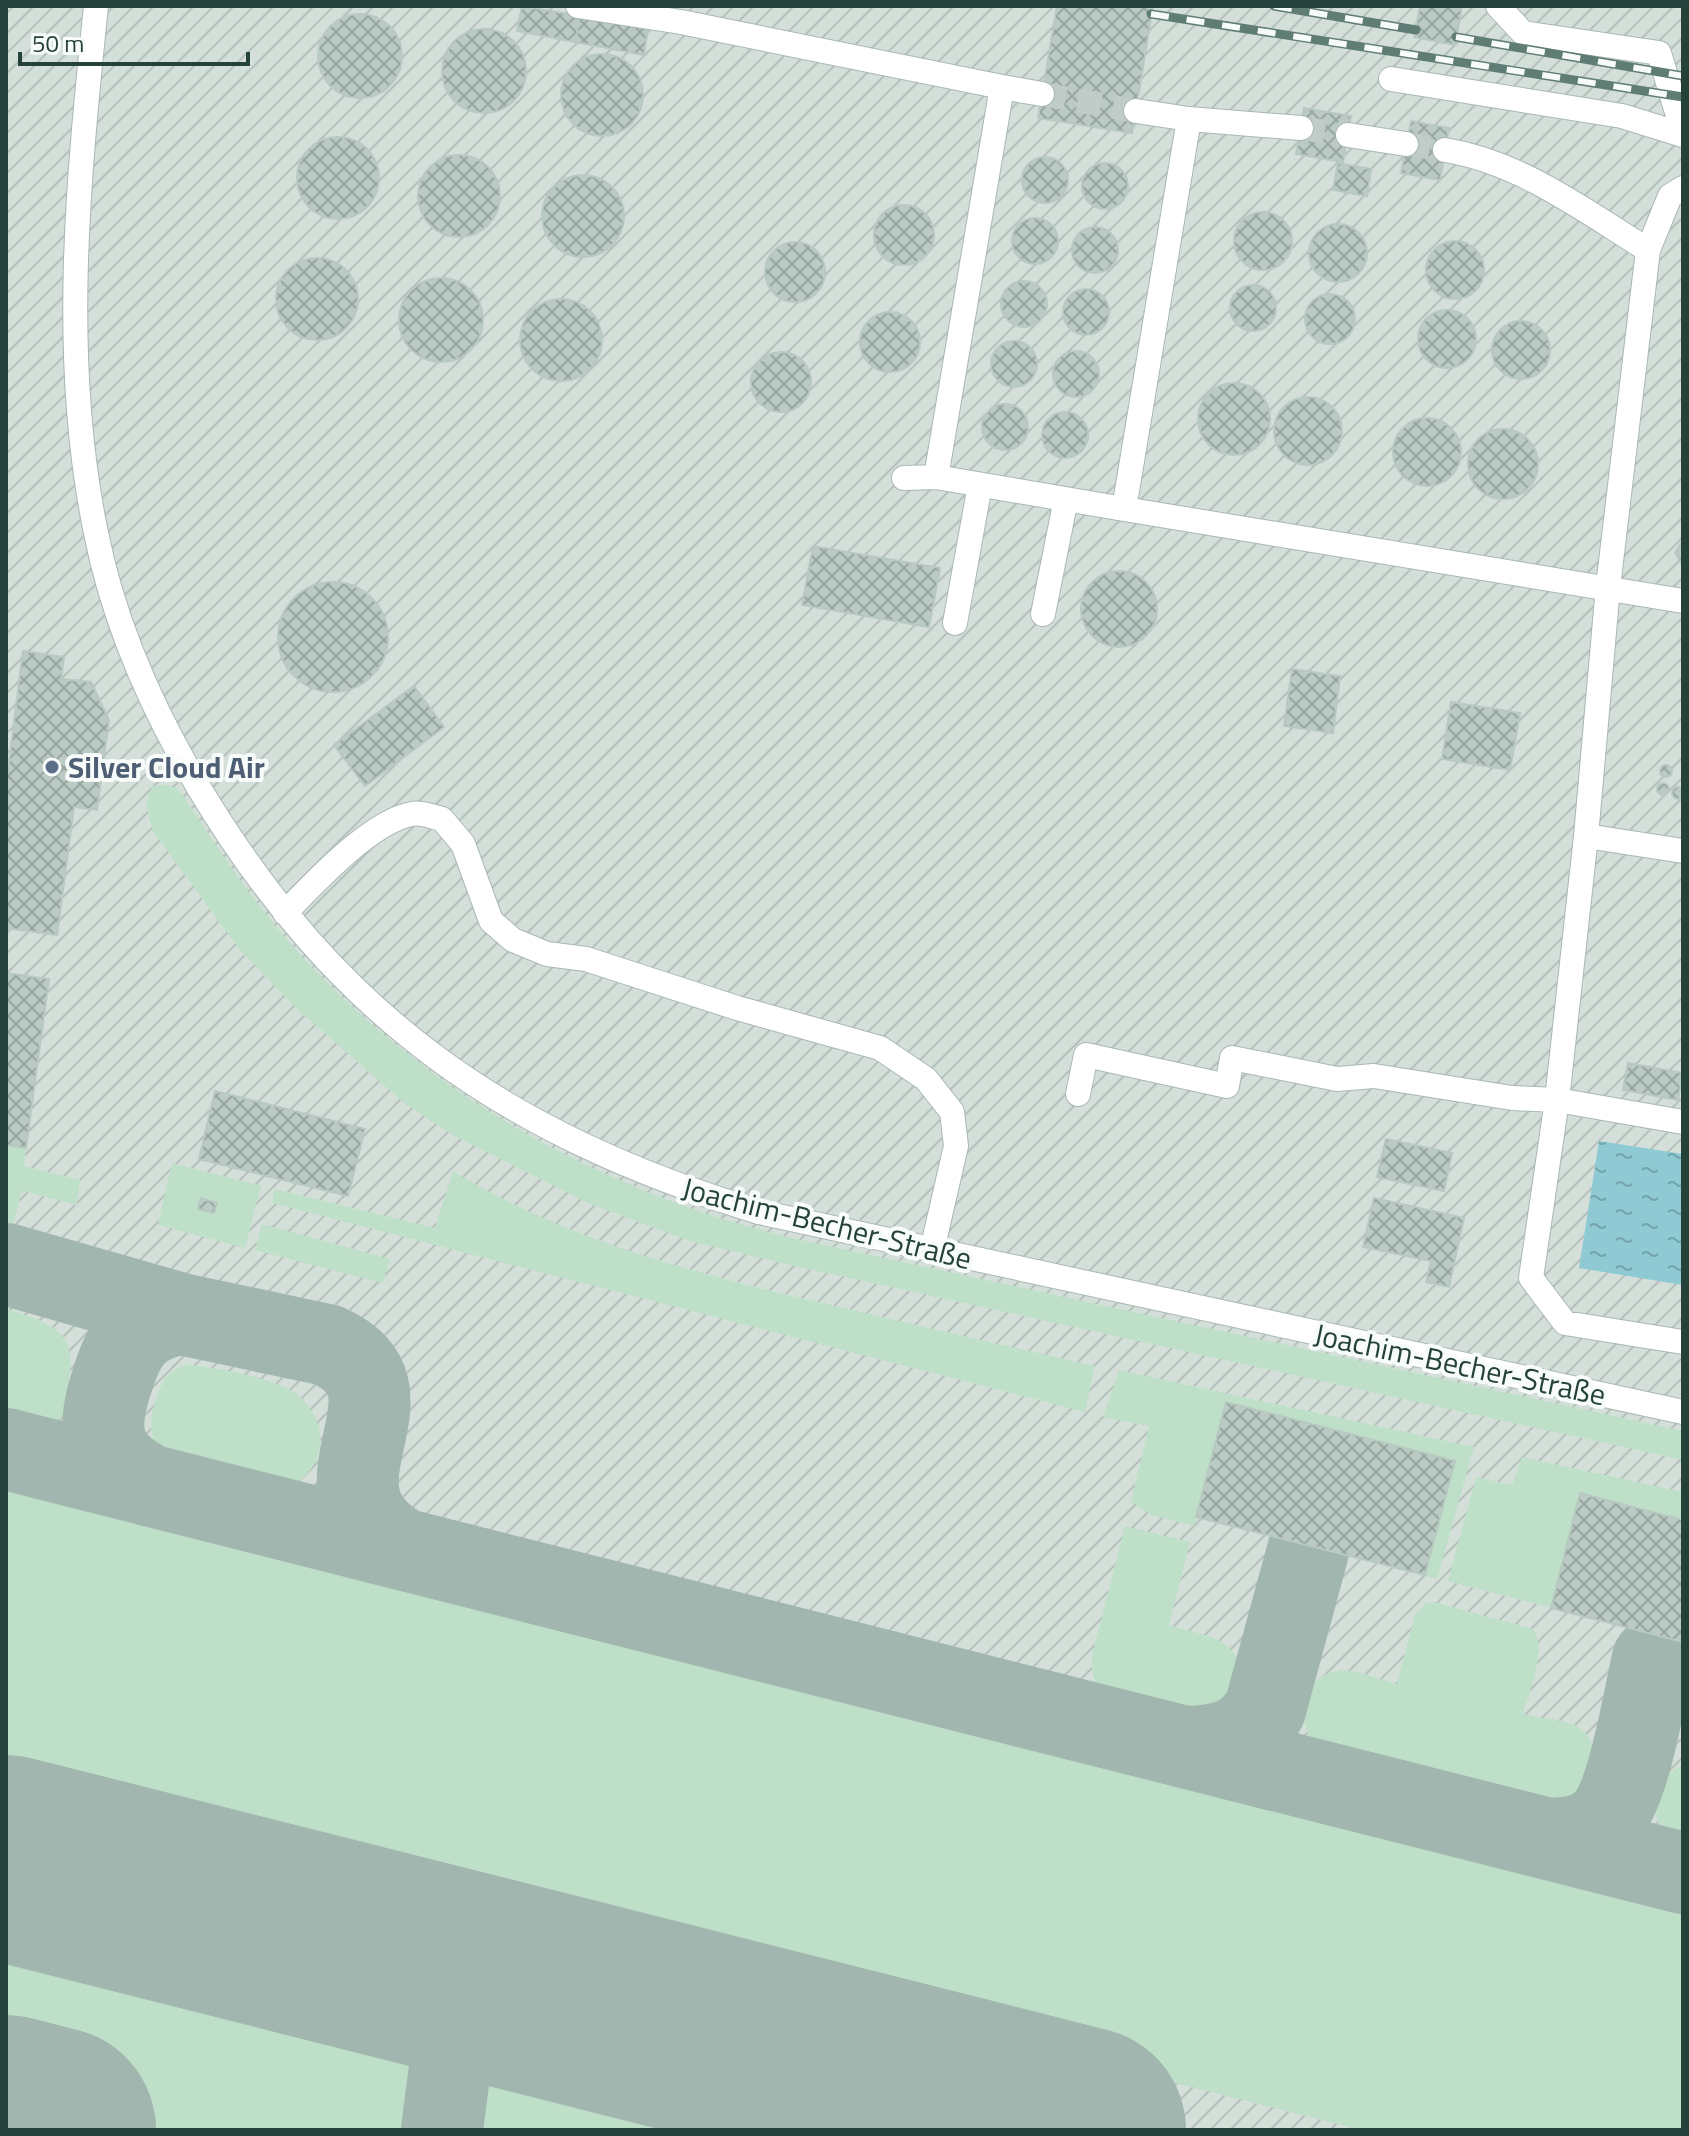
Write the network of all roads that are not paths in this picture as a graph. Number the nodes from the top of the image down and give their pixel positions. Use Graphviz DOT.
graph roads {
  1 [pos="96,6"];
  2 [pos="578,6"];
  3 [pos="1498,6"];
  4 [pos="1391,79"];
  5 [pos="1002,87"];
  6 [pos="1042,94"];
  7 [pos="1136,111"];
  8 [pos="1189,119"];
  9 [pos="1301,128"];
  10 [pos="1683,134"];
  11 [pos="1348,135"];
  12 [pos="1406,144"];
  13 [pos="1445,150"];
  14 [pos="1683,188"];
  15 [pos="1648,250"];
  16 [pos="936,477"];
  17 [pos="904,478"];
  18 [pos="980,485"];
  19 [pos="1066,499"];
  20 [pos="1124,509"];
  21 [pos="1608,587"];
  22 [pos="1683,601"];
  23 [pos="1043,614"];
  24 [pos="955,623"];
  25 [pos="1586,836"];
  26 [pos="1683,851"];
  27 [pos="285,913"];
  28 [pos="1078,1094"];
  29 [pos="1557,1100"];
  30 [pos="1683,1122"];
  31 [pos="932,1250"];
  32 [pos="1683,1342"];
  33 [pos="1683,1412"];
  1 -- 27 [label="street, Joachim-Becher-Straße"];
  2 -- 5 [label="street"];
  3 -- 10 [label="street"];
  4 -- 10 [label="street"];
  5 -- 6 [label="street"];
  5 -- 16 [label="street"];
  7 -- 8 [label="street"];
  8 -- 9 [label="street"];
  8 -- 20 [label="street"];
  11 -- 12 [label="street"];
  13 -- 15 [label="street"];
  14 -- 15 [label="street"];
  15 -- 21 [label="street"];
  16 -- 17 [label="street"];
  16 -- 18 [label="street"];
  18 -- 19 [label="street"];
  18 -- 24 [label="street"];
  19 -- 20 [label="street"];
  19 -- 23 [label="street"];
  20 -- 21 [label="street"];
  21 -- 22 [label="street"];
  21 -- 25 [label="street"];
  25 -- 26 [label="street"];
  25 -- 29 [label="street"];
  27 -- 31 [label="street, Joachim-Becher-Straße"];
  27 -- 31 [label="street"];
  28 -- 29 [label="street"];
  29 -- 30 [label="street"];
  29 -- 32 [label="street"];
  31 -- 33 [label="street, Joachim-Becher-Straße"];
}
